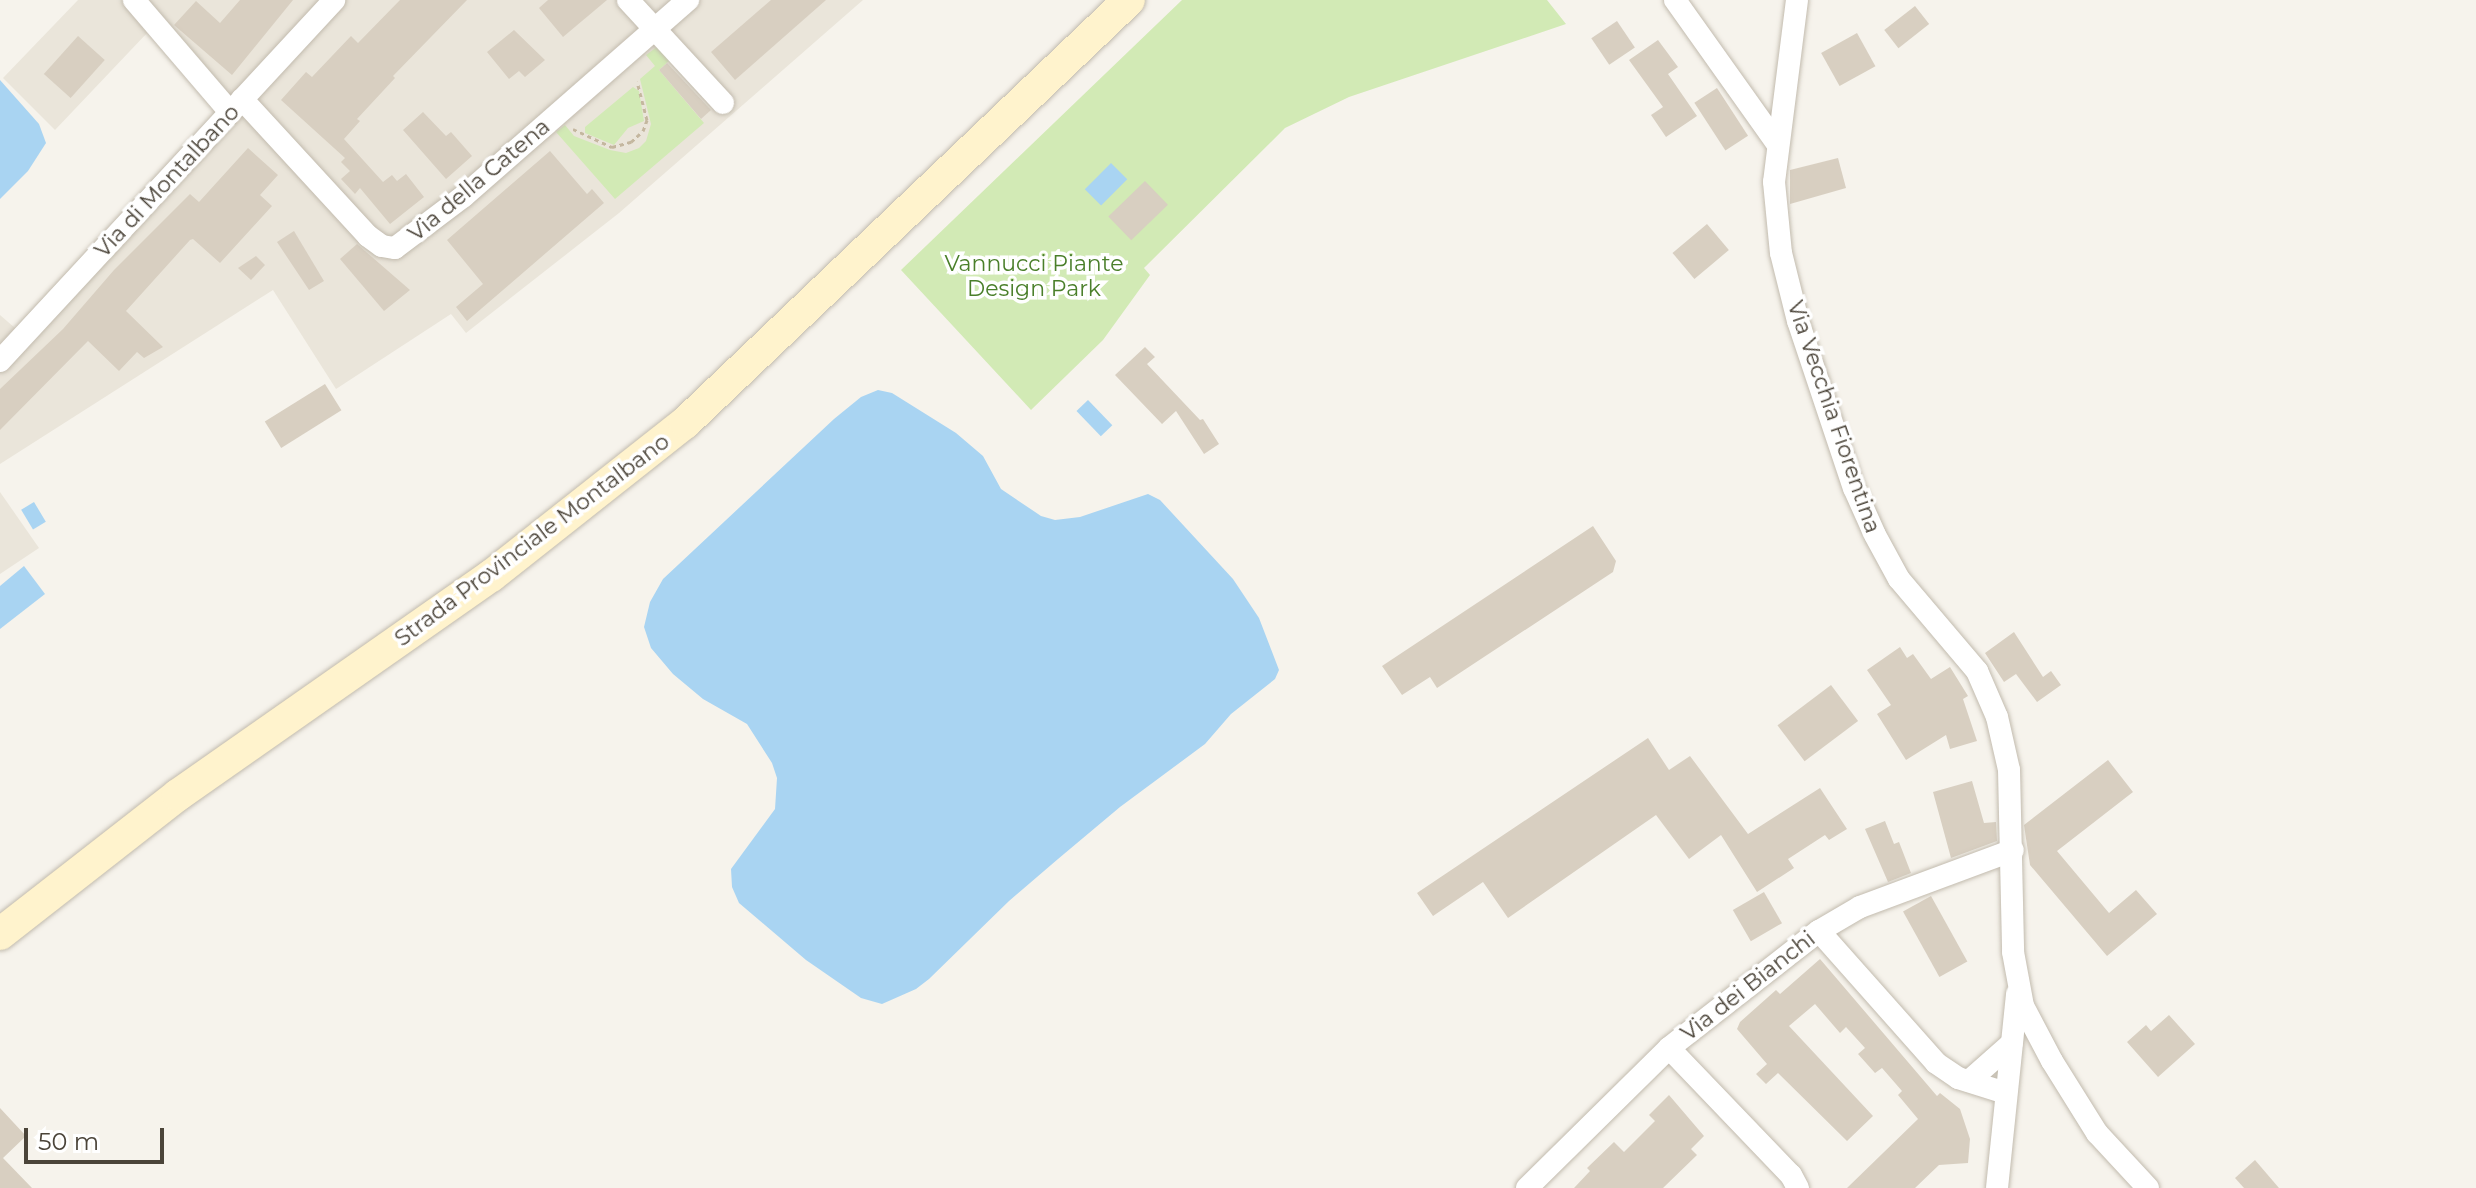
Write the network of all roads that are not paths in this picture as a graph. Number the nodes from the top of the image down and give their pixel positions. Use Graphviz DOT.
graph roads {
  1 [pos="134,0"];
  2 [pos="334,0"];
  3 [pos="628,0"];
  4 [pos="688,0"];
  5 [pos="1129,0"];
  6 [pos="1675,0"];
  7 [pos="1797,0"];
  8 [pos="655,29"];
  9 [pos="723,103"];
  10 [pos="236,106"];
  11 [pos="1778,145"];
  12 [pos="0,361"];
  13 [pos="2013,850"];
  14 [pos="1819,931"];
  15 [pos="0,934"];
  16 [pos="2018,988"];
  17 [pos="2012,1043"];
  18 [pos="1669,1048"];
  19 [pos="1969,1081"];
  20 [pos="2006,1093"];
  21 [pos="1527,1188"];
  22 [pos="1798,1188"];
  23 [pos="1997,1188"];
  24 [pos="2148,1188"];
  1 -- 10 [label="street, Via della Catena"];
  2 -- 10 [label="street, Via di Montalbano"];
  3 -- 8 [label="street"];
  4 -- 8 [label="street, Via della Catena"];
  5 -- 15 [label="main road, Strada Provinciale Montalbano"];
  6 -- 11 [label="street"];
  7 -- 11 [label="street, Via Vecchia Fiorentina"];
  8 -- 9 [label="street"];
  8 -- 10 [label="street, Via della Catena"];
  10 -- 12 [label="street, Via di Montalbano"];
  11 -- 13 [label="street, Via Vecchia Fiorentina"];
  13 -- 14 [label="street, Via dei Bianchi"];
  13 -- 16 [label="street, Via Vecchia Fiorentina"];
  14 -- 18 [label="street, Via dei Bianchi"];
  14 -- 19 [label="street"];
  16 -- 17 [label="street"];
  16 -- 24 [label="street, Via Vecchia Fiorentina"];
  17 -- 19 [label="street"];
  17 -- 20 [label="street"];
  18 -- 21 [label="street, Via dei Bianchi"];
  18 -- 22 [label="street"];
  19 -- 20 [label="street"];
  20 -- 23 [label="street"];
}
